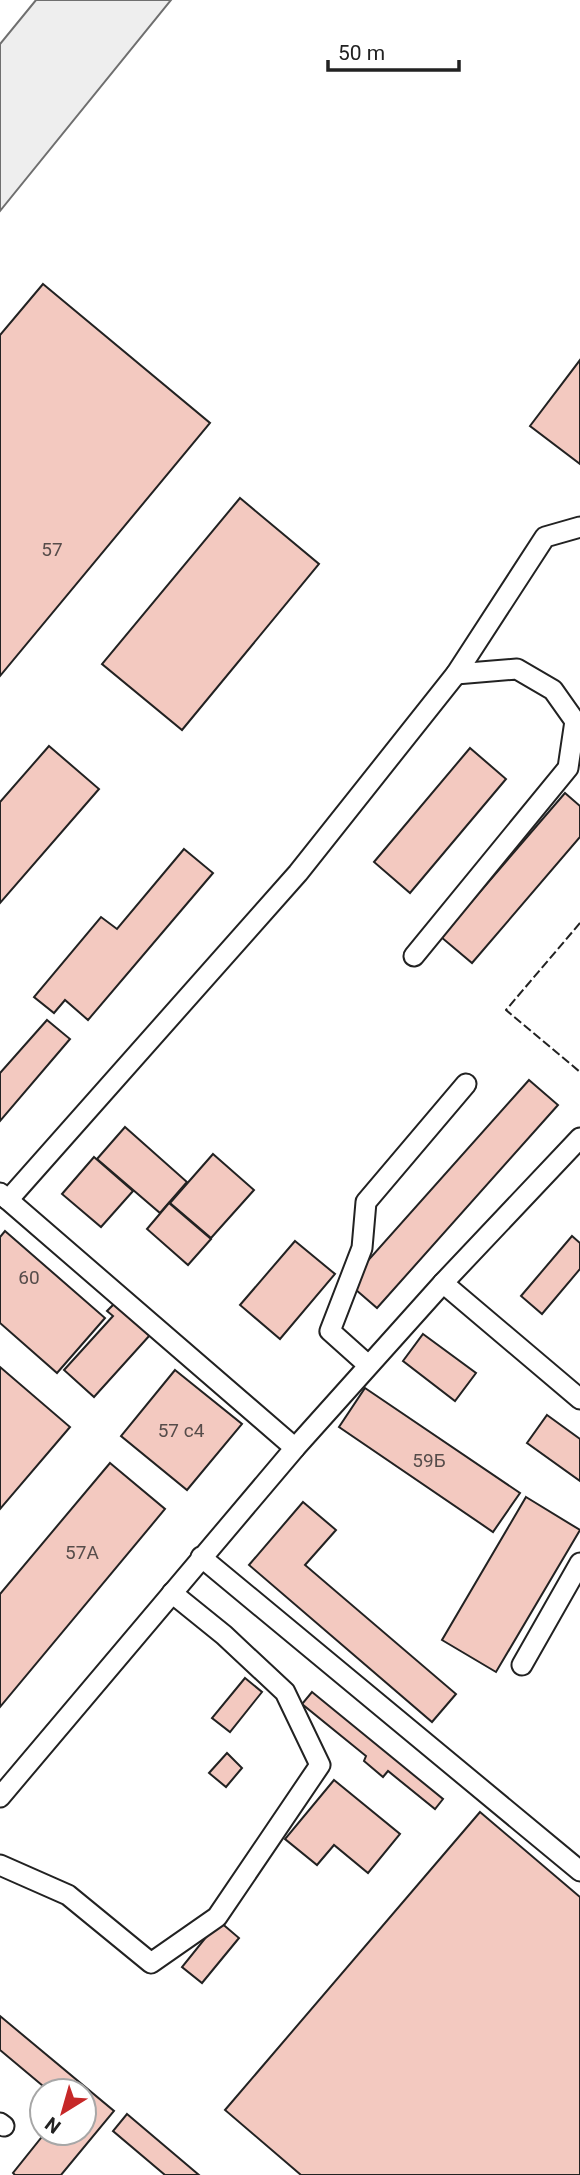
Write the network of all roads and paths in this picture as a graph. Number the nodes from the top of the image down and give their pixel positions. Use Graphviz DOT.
graph roads {
  1 [pos="580,527"];
  2 [pos="456,674"];
  3 [pos="414,956"];
  4 [pos="466,1084"];
  5 [pos="580,1138"];
  6 [pos="4,1196"];
  7 [pos="443,1283"];
  8 [pos="368,1365"];
  9 [pos="580,1399"];
  10 [pos="295,1448"];
  11 [pos="201,1557"];
  12 [pos="580,1563"];
  13 [pos="172,1593"];
  14 [pos="522,1665"];
  15 [pos="0,1797"];
  16 [pos="0,1866"];
  17 [pos="580,1871"];
  1 -- 2 [label="street"];
  2 -- 3 [label="street"];
  2 -- 6 [label="street"];
  4 -- 8 [label="street"];
  5 -- 7 [label="street"];
  6 -- 10 [label="street"];
  7 -- 8 [label="street"];
  7 -- 9 [label="street"];
  8 -- 10 [label="street"];
  10 -- 11 [label="street"];
  11 -- 13 [label="street"];
  11 -- 17 [label="street"];
  12 -- 14 [label="street"];
  13 -- 15 [label="street"];
  13 -- 16 [label="street"];
}
